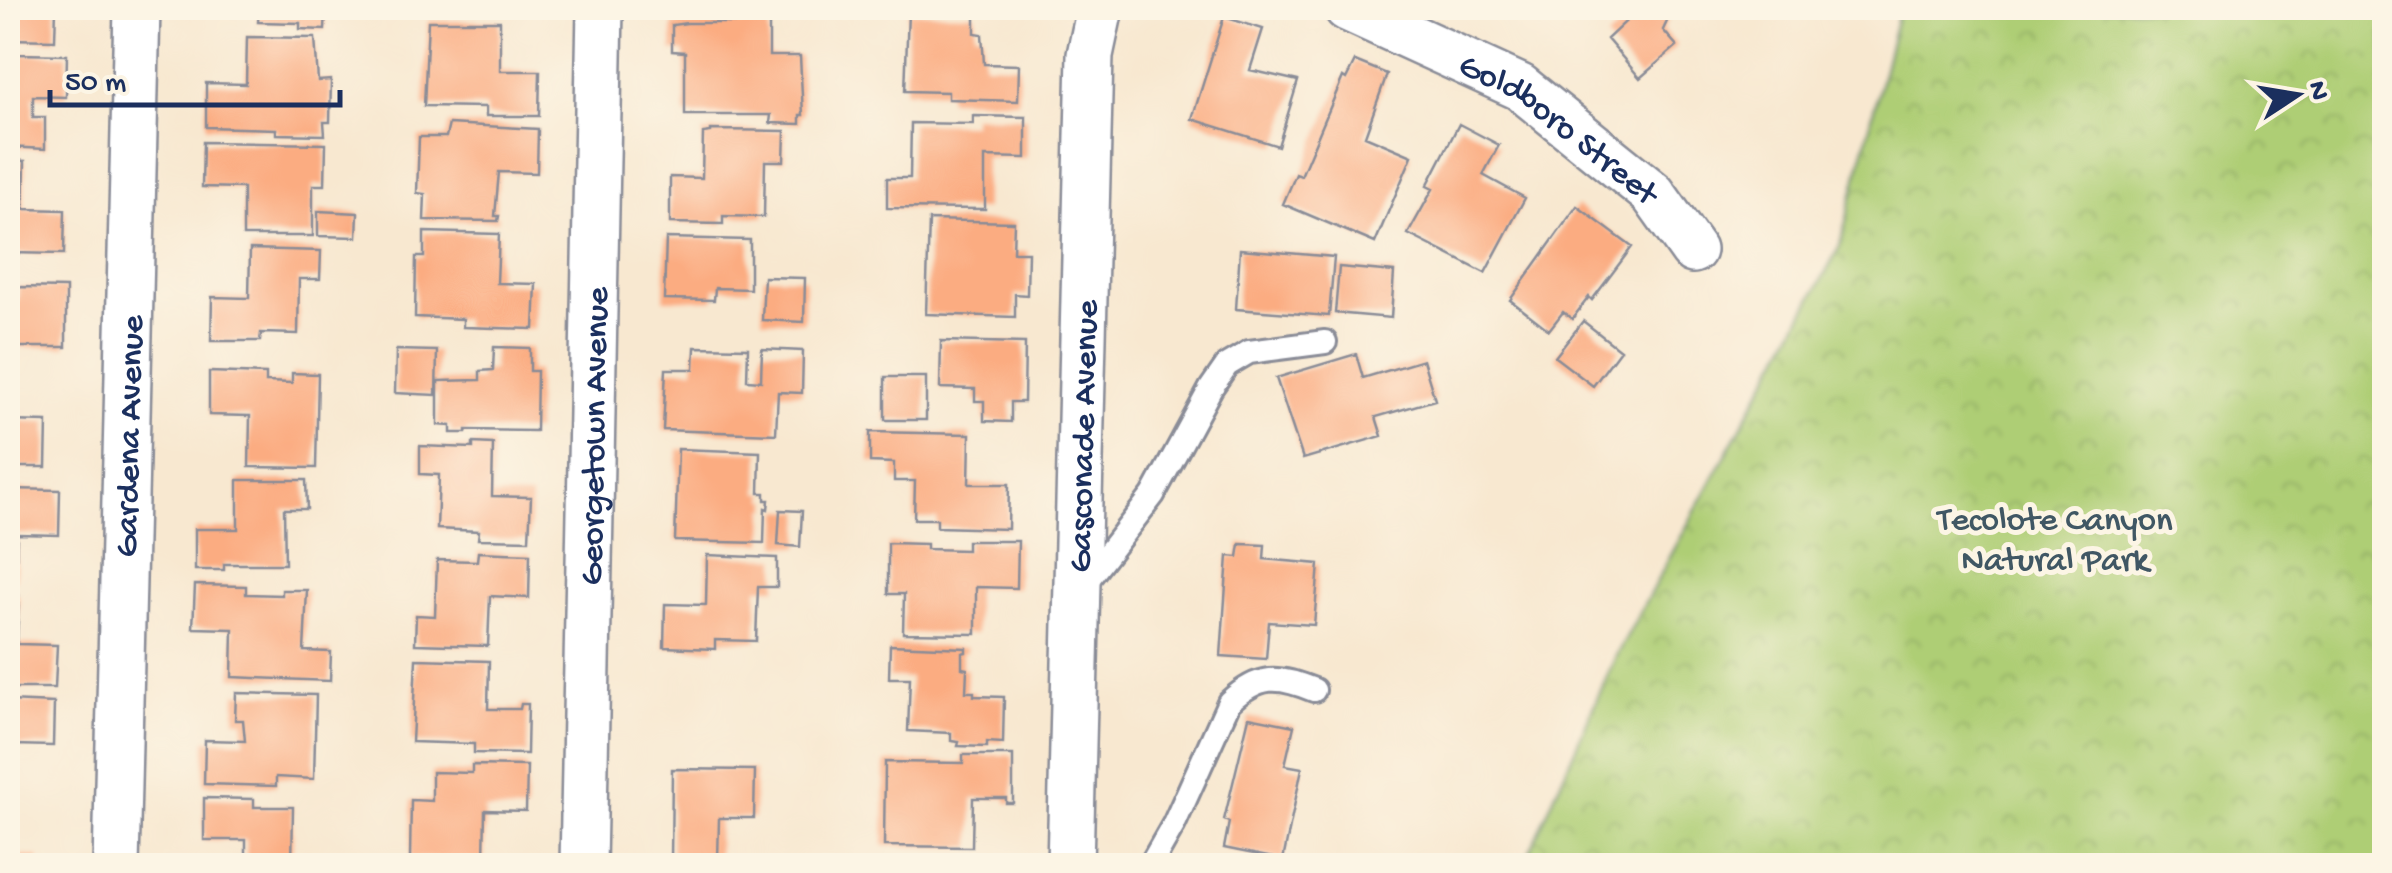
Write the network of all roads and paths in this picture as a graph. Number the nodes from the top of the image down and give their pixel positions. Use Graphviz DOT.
graph roads {
  1 [pos="137,8"];
  2 [pos="600,8"];
  3 [pos="1100,8"];
  4 [pos="1348,8"];
  5 [pos="1693,250"];
  6 [pos="1325,342"];
  7 [pos="1077,594"];
  8 [pos="1314,690"];
  9 [pos="116,866"];
  10 [pos="583,866"];
  11 [pos="1070,866"];
  12 [pos="1150,866"];
  1 -- 9 [label="street, Gardena Avenue"];
  2 -- 10 [label="street, Georgetown Avenue"];
  3 -- 7 [label="street, Gasconade Avenue"];
  4 -- 5 [label="street, Goldboro Street"];
  6 -- 7 [label="lane"];
  7 -- 11 [label="street, Gasconade Avenue"];
  8 -- 12 [label="lane"];
}
